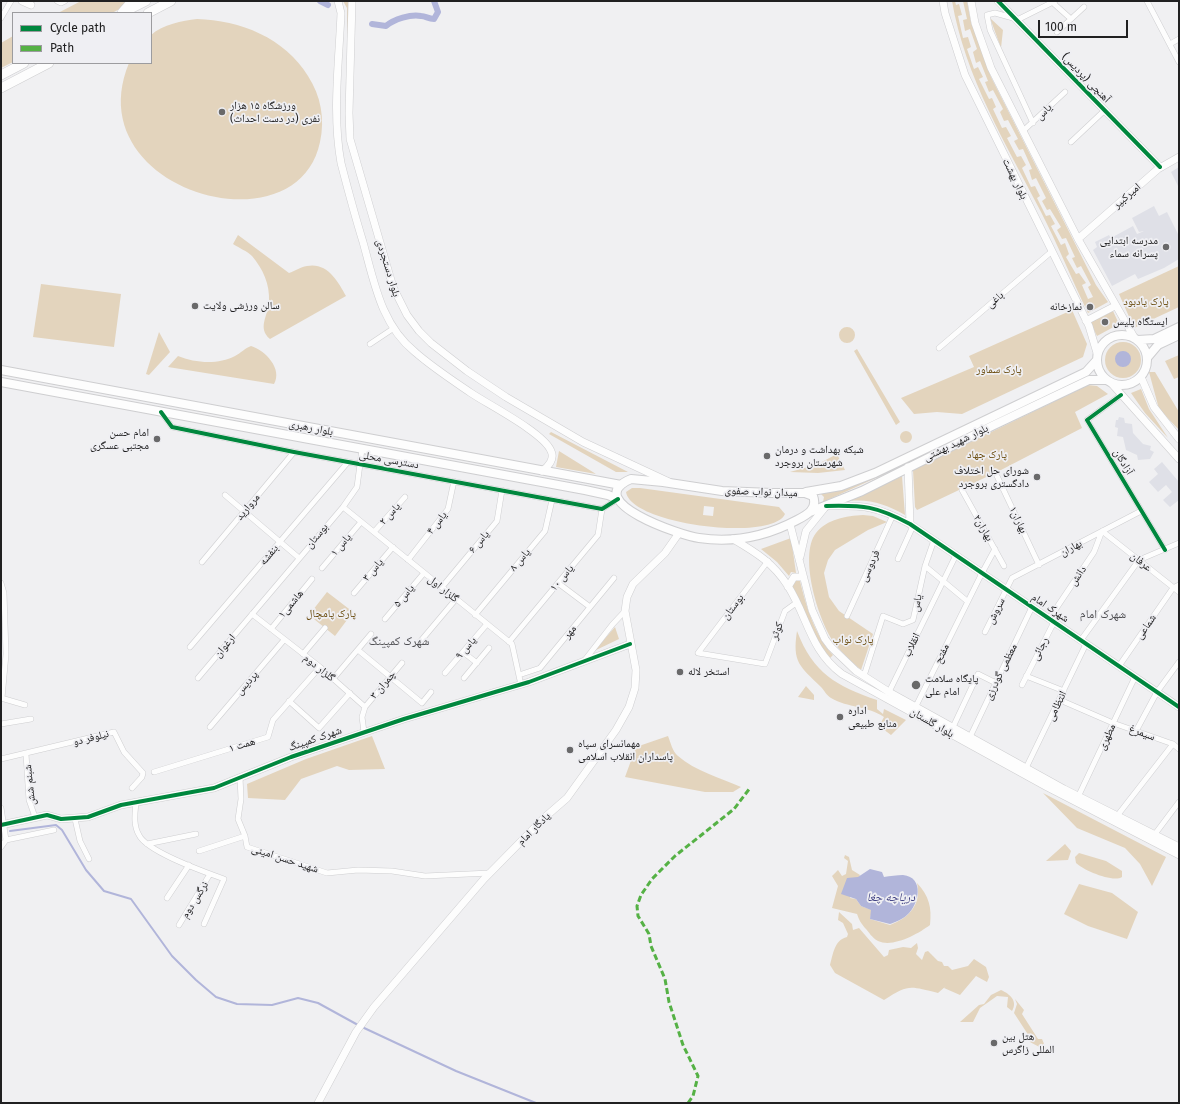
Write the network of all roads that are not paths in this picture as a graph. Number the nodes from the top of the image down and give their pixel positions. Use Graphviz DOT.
graph roads {
  1 [pos="11,1"];
  2 [pos="22,1"];
  3 [pos="57,1"];
  4 [pos="64,1"];
  5 [pos="131,1"];
  6 [pos="146,1"];
  7 [pos="171,1"];
  8 [pos="338,1"];
  9 [pos="352,1"];
  10 [pos="943,1"];
  11 [pos="998,1"];
  12 [pos="1147,1"];
  13 [pos="972,2"];
  14 [pos="1053,2"];
  15 [pos="32,3"];
  16 [pos="1084,7"];
  17 [pos="120,12"];
  18 [pos="124,12"];
  19 [pos="150,12"];
  20 [pos="1,18"];
  21 [pos="1016,19"];
  22 [pos="1070,19"];
  23 [pos="1057,32"];
  24 [pos="1179,39"];
  25 [pos="1170,44"];
  26 [pos="1179,62"];
  27 [pos="22,64"];
  28 [pos="47,64"];
  29 [pos="1,74"];
  30 [pos="1,88"];
  31 [pos="1065,92"];
  32 [pos="1105,110"];
  33 [pos="1033,123"];
  34 [pos="1024,132"];
  35 [pos="1071,142"];
  36 [pos="1179,157"];
  37 [pos="1160,167"];
  38 [pos="1078,238"];
  39 [pos="1052,252"];
  40 [pos="1115,306"];
  41 [pos="1086,321"];
  42 [pos="1179,327"];
  43 [pos="394,328"];
  44 [pos="1179,334"];
  45 [pos="1136,339"];
  46 [pos="370,344"];
  47 [pos="939,348"];
  48 [pos="1097,357"];
  49 [pos="1147,358"];
  50 [pos="1,370"];
  51 [pos="1141,377"];
  52 [pos="1,382"];
  53 [pos="1108,382"];
  54 [pos="1121,395"];
  55 [pos="161,412"];
  56 [pos="1179,438"];
  57 [pos="362,449"];
  58 [pos="294,452"];
  59 [pos="1179,459"];
  60 [pos="348,462"];
  61 [pos="360,463"];
  62 [pos="908,467"];
  63 [pos="542,471"];
  64 [pos="997,476"];
  65 [pos="454,481"];
  66 [pos="673,483"];
  67 [pos="621,485"];
  68 [pos="502,490"];
  69 [pos="962,490"];
  70 [pos="805,493"];
  71 [pos="225,495"];
  72 [pos="405,497"];
  73 [pos="618,499"];
  74 [pos="552,500"];
  75 [pos="826,506"];
  76 [pos="343,507"];
  77 [pos="602,509"];
  78 [pos="244,511"];
  79 [pos="1141,511"];
  80 [pos="810,512"];
  81 [pos="893,515"];
  82 [pos="361,522"];
  83 [pos="790,524"];
  84 [pos="912,525"];
  85 [pos="1102,531"];
  86 [pos="374,532"];
  87 [pos="679,533"];
  88 [pos="733,539"];
  89 [pos="934,540"];
  90 [pos="280,542"];
  91 [pos="1179,543"];
  92 [pos="393,548"];
  93 [pos="996,549"];
  94 [pos="1165,550"];
  95 [pos="956,555"];
  96 [pos="299,558"];
  97 [pos="898,559"];
  98 [pos="408,560"];
  99 [pos="1139,560"];
  100 [pos="768,561"];
  101 [pos="799,561"];
  102 [pos="202,562"];
  103 [pos="1039,565"];
  104 [pos="925,566"];
  105 [pos="1004,566"];
  106 [pos="322,568"];
  107 [pos="424,573"];
  108 [pos="982,573"];
  109 [pos="803,577"];
  110 [pos="614,578"];
  111 [pos="312,579"];
  112 [pos="943,581"];
  113 [pos="1,583"];
  114 [pos="558,583"];
  115 [pos="1179,585"];
  116 [pos="442,587"];
  117 [pos="788,587"];
  118 [pos="1173,588"];
  119 [pos="1007,590"];
  120 [pos="1179,592"];
  121 [pos="2,593"];
  122 [pos="354,593"];
  123 [pos="456,599"];
  124 [pos="968,601"];
  125 [pos="796,603"];
  126 [pos="590,607"];
  127 [pos="1032,607"];
  128 [pos="625,611"];
  129 [pos="252,614"];
  130 [pos="475,614"];
  131 [pos="846,616"];
  132 [pos="385,618"];
  133 [pos="1052,620"];
  134 [pos="487,624"];
  135 [pos="325,628"];
  136 [pos="271,629"];
  137 [pos="985,632"];
  138 [pos="371,634"];
  139 [pos="284,640"];
  140 [pos="509,642"];
  141 [pos="1084,642"];
  142 [pos="419,643"];
  143 [pos="630,644"];
  144 [pos="190,647"];
  145 [pos="489,648"];
  146 [pos="358,650"];
  147 [pos="463,652"];
  148 [pos="834,652"];
  149 [pos="302,654"];
  150 [pos="826,660"];
  151 [pos="584,661"];
  152 [pos="1179,662"];
  153 [pos="402,663"];
  154 [pos="477,663"];
  155 [pos="765,664"];
  156 [pos="1119,666"];
  157 [pos="320,667"];
  158 [pos="445,673"];
  159 [pos="519,675"];
  160 [pos="864,676"];
  161 [pos="1026,676"];
  162 [pos="390,677"];
  163 [pos="1135,677"];
  164 [pos="198,678"];
  165 [pos="464,678"];
  166 [pos="333,679"];
  167 [pos="996,683"];
  168 [pos="521,685"];
  169 [pos="1022,685"];
  170 [pos="1064,691"];
  171 [pos="431,692"];
  172 [pos="889,692"];
  173 [pos="1157,692"];
  174 [pos="350,693"];
  175 [pos="2,698"];
  176 [pos="1060,700"];
  177 [pos="289,701"];
  178 [pos="25,705"];
  179 [pos="916,706"];
  180 [pos="365,707"];
  181 [pos="1179,707"];
  182 [pos="31,719"];
  183 [pos="1114,723"];
  184 [pos="1,724"];
  185 [pos="210,727"];
  186 [pos="953,727"];
  187 [pos="1136,731"];
  188 [pos="364,732"];
  189 [pos="970,737"];
  190 [pos="1173,744"];
  191 [pos="1179,749"];
  192 [pos="26,754"];
  193 [pos="1,759"];
  194 [pos="1026,768"];
  195 [pos="154,772"];
  196 [pos="240,778"];
  197 [pos="132,788"];
  198 [pos="1078,797"];
  199 [pos="136,802"];
  200 [pos="1179,802"];
  201 [pos="1,808"];
  202 [pos="1117,816"];
  203 [pos="35,817"];
  204 [pos="75,819"];
  205 [pos="2,825"];
  206 [pos="54,830"];
  207 [pos="196,834"];
  208 [pos="1155,834"];
  209 [pos="245,836"];
  210 [pos="3,843"];
  211 [pos="147,844"];
  212 [pos="1179,847"];
  213 [pos="200,851"];
  214 [pos="1179,855"];
  215 [pos="89,859"];
  216 [pos="189,865"];
  217 [pos="490,873"];
  218 [pos="210,874"];
  219 [pos="166,898"];
  220 [pos="204,924"];
  221 [pos="179,925"];
  222 [pos="318,1103"];
  1 -- 20 [label="street"];
  2 -- 15 [label="main road"];
  3 -- 4 [label="street"];
  5 -- 17 [label="main road"];
  6 -- 18 [label="highway"];
  7 -- 19 [label="highway"];
  8 -- 43 [label="main road, بلوار دستجردی"];
  9 -- 66 [label="main road, بلوار دستجردی"];
  10 -- 39 [label="main road, بلوار بهشت"];
  11 -- 21 [label="main road, آهنچی (پردیس)"];
  12 -- 25 [label="street"];
  13 -- 34 [label="main road"];
  14 -- 21 [label="street"];
  14 -- 22 [label="street"];
  16 -- 22 [label="street"];
  21 -- 32 [label="main road, آهنچی (پردیس)"];
  21 -- 33 [label="street"];
  22 -- 23 [label="street"];
  24 -- 25 [label="street"];
  25 -- 26 [label="street"];
  27 -- 29 [label="highway"];
  28 -- 30 [label="highway"];
  31 -- 33 [label="street, یاس"];
  32 -- 35 [label="street"];
  32 -- 37 [label="main road, آهنچی (پردیس)"];
  33 -- 34 [label="street, یاس"];
  34 -- 38 [label="main road"];
  36 -- 37 [label="main road, امیرکبیر"];
  37 -- 38 [label="main road, امیرکبیر"];
  38 -- 40 [label="main road"];
  39 -- 41 [label="main road, بلوار بهشت"];
  39 -- 47 [label="street, باغی"];
  40 -- 41 [label="main road"];
  40 -- 45 [label="main road"];
  41 -- 48 [label="main road, بلوار بهشت"];
  42 -- 45 [label="main road"];
  43 -- 46 [label="street"];
  43 -- 63 [label="main road, بلوار دستجردی"];
  44 -- 49 [label="main road"];
  45 -- 48 [label="main road"];
  45 -- 49 [label="main road"];
  48 -- 53 [label="main road"];
  48 -- 70 [label="main road, بلوار شهید بهشتی"];
  49 -- 51 [label="main road"];
  50 -- 63 [label="main road, بلوار رهبری"];
  51 -- 53 [label="main road"];
  51 -- 56 [label="main road"];
  52 -- 55 [label="main road, بلوار رهبری"];
  53 -- 54 [label="main road"];
  53 -- 62 [label="main road, بلوار شهید بهشتی"];
  54 -- 59 [label="main road"];
  54 -- 79 [label="street, آزادگان"];
  55 -- 57 [label="main road, بلوار رهبری"];
  55 -- 58 [label="street, دسترسی محلی"];
  57 -- 61 [label="street, بوستان"];
  57 -- 73 [label="main road, بلوار رهبری"];
  58 -- 60 [label="street, دسترسی محلی"];
  58 -- 78 [label="street, مروارید"];
  60 -- 61 [label="street, دسترسی محلی"];
  60 -- 90 [label="street, بنفشه"];
  61 -- 65 [label="street, دسترسی محلی"];
  61 -- 76 [label="street, بوستان"];
  62 -- 75 [label="main road, بلوار شهید بهشتی"];
  62 -- 84 [label="main road"];
  63 -- 67 [label="main road, بلوار رهبری"];
  64 -- 103 [label="street, بهاران۱"];
  65 -- 68 [label="street, دسترسی محلی"];
  65 -- 98 [label="street, یاس ۴"];
  66 -- 67 [label="main road, میدان نواب صفوی"];
  66 -- 70 [label="main road, میدان نواب صفوی"];
  67 -- 73 [label="main road"];
  68 -- 74 [label="street, دسترسی محلی"];
  68 -- 116 [label="street, یاس ۶"];
  69 -- 93 [label="street, بهاران۲"];
  70 -- 80 [label="main road, میدان نواب صفوی"];
  71 -- 78 [label="street"];
  72 -- 86 [label="street, یاس ۲"];
  73 -- 77 [label="street"];
  73 -- 87 [label="main road"];
  74 -- 77 [label="street, دسترسی محلی"];
  74 -- 130 [label="street, یاس ۸"];
  75 -- 80 [label="main road, بلوار شهید بهشتی"];
  75 -- 81 [label="main road, شهرک امام"];
  75 -- 101 [label="main road"];
  76 -- 82 [label="street, گلزار اول"];
  76 -- 96 [label="street, بوستان"];
  77 -- 114 [label="street, یاس ۱۰"];
  78 -- 90 [label="street"];
  78 -- 102 [label="street, مروارید"];
  79 -- 85 [label="street, بهاران"];
  79 -- 94 [label="street, آزادگان"];
  80 -- 83 [label="main road"];
  81 -- 84 [label="main road, شهرک امام"];
  81 -- 131 [label="street, فردوسی"];
  82 -- 86 [label="street, گلزار اول"];
  82 -- 106 [label="street, یاس ۱"];
  83 -- 88 [label="main road"];
  83 -- 101 [label="main road, بلوار گلستان"];
  84 -- 89 [label="main road, شهرک امام"];
  84 -- 97 [label="street"];
  85 -- 99 [label="street, عرفان"];
  85 -- 103 [label="street, بهاران"];
  85 -- 133 [label="street, دانش"];
  86 -- 92 [label="street, گلزار اول"];
  87 -- 88 [label="main road"];
  87 -- 128 [label="main road, یادگار امام"];
  88 -- 100 [label="main road, بلوار گلستان"];
  89 -- 95 [label="main road, شهرک امام"];
  89 -- 104 [label="street, یاس"];
  90 -- 96 [label="street"];
  90 -- 144 [label="street, بنفشه"];
  91 -- 94 [label="street"];
  92 -- 98 [label="street, گلزار اول"];
  92 -- 122 [label="street, یاس ۳"];
  93 -- 105 [label="street, بهاران۲"];
  93 -- 108 [label="street, مفتح"];
  94 -- 99 [label="street"];
  95 -- 108 [label="main road, شهرک امام"];
  95 -- 112 [label="street, انقلاب"];
  96 -- 129 [label="street, بوستان"];
  98 -- 107 [label="street, گلزار اول"];
  99 -- 118 [label="street, عرفان"];
  99 -- 141 [label="street"];
  100 -- 117 [label="main road, بلوار گلستان"];
  100 -- 155 [label="street, بوستان"];
  101 -- 109 [label="main road, بلوار گلستان"];
  103 -- 119 [label="street, بهاران"];
  104 -- 112 [label="street"];
  104 -- 160 [label="street, یاس"];
  107 -- 116 [label="street, گلزار اول"];
  107 -- 132 [label="street, یاس ۵"];
  108 -- 119 [label="main road, شهرک امام"];
  108 -- 124 [label="street, مفتح"];
  109 -- 117 [label="main road"];
  109 -- 148 [label="main road, بلوار گلستان"];
  110 -- 126 [label="street, مهر"];
  111 -- 136 [label="street, هاشمی۱"];
  112 -- 124 [label="street"];
  112 -- 172 [label="street, انقلاب"];
  113 -- 121 [label="street"];
  114 -- 126 [label="street"];
  114 -- 140 [label="street, یاس ۱۰"];
  115 -- 118 [label="street"];
  116 -- 123 [label="street, گلزار اول"];
  117 -- 125 [label="main road, بلوار گلستان"];
  118 -- 120 [label="street, عرفان"];
  118 -- 156 [label="street, شماعی"];
  119 -- 127 [label="main road, شهرک امام"];
  119 -- 137 [label="street, سروش"];
  121 -- 175 [label="street"];
  123 -- 130 [label="street, گلزار اول"];
  123 -- 142 [label="street"];
  124 -- 179 [label="street, مفتح"];
  125 -- 150 [label="main road, بلوار گلستان"];
  125 -- 155 [label="street, کوثر"];
  126 -- 159 [label="street, مهر"];
  127 -- 133 [label="main road, شهرک امام"];
  127 -- 167 [label="street, معظمی گودرزی"];
  128 -- 143 [label="main road, یادگار امام"];
  128 -- 151 [label="street"];
  129 -- 136 [label="street, گلزار دوم"];
  129 -- 164 [label="street, ارغوان"];
  130 -- 134 [label="street, گلزار اول"];
  133 -- 141 [label="main road, شهرک امام"];
  133 -- 161 [label="street, رجائی"];
  134 -- 140 [label="street, گلزار اول"];
  134 -- 147 [label="street, یاس ۹"];
  135 -- 149 [label="street"];
  136 -- 139 [label="street, گلزار دوم"];
  138 -- 146 [label="street"];
  139 -- 149 [label="street, گلزار دوم"];
  139 -- 185 [label="street, پردیس"];
  140 -- 159 [label="street"];
  141 -- 156 [label="main road, شهرک امام"];
  141 -- 170 [label="street, انتظامی"];
  143 -- 151 [label="main road, شهرک کمپینگ"];
  143 -- 217 [label="main road, یادگار امام"];
  145 -- 154 [label="street"];
  146 -- 162 [label="street"];
  146 -- 166 [label="street"];
  147 -- 154 [label="street"];
  147 -- 158 [label="street, یاس ۹"];
  148 -- 150 [label="main road"];
  148 -- 160 [label="main road, بلوار گلستان"];
  149 -- 157 [label="street, گلزار دوم"];
  150 -- 214 [label="main road, بلوار گلستان"];
  151 -- 168 [label="main road, شهرک کمپینگ"];
  152 -- 173 [label="street"];
  153 -- 162 [label="street, چمران ۳"];
  154 -- 165 [label="street"];
  156 -- 163 [label="main road, شهرک امام"];
  157 -- 166 [label="street, گلزار دوم"];
  157 -- 177 [label="street, همت ۱"];
  159 -- 168 [label="street"];
  160 -- 172 [label="main road, بلوار گلستان"];
  161 -- 169 [label="street, رجائی"];
  161 -- 170 [label="street"];
  162 -- 171 [label="street"];
  162 -- 180 [label="street, چمران ۳"];
  163 -- 173 [label="main road, شهرک امام"];
  163 -- 183 [label="street, مطهری"];
  166 -- 174 [label="street, گلزار دوم"];
  167 -- 186 [label="street"];
  167 -- 189 [label="street, معظمی گودرزی"];
  168 -- 188 [label="main road, شهرک کمپینگ"];
  170 -- 176 [label="street, انتظامی"];
  172 -- 179 [label="main road, بلوار گلستان"];
  173 -- 181 [label="main road, شهرک امام"];
  173 -- 187 [label="street"];
  174 -- 177 [label="street"];
  174 -- 180 [label="street, گلزار دوم"];
  175 -- 178 [label="street"];
  176 -- 183 [label="street, سیمرغ"];
  176 -- 194 [label="street, انتظامی"];
  177 -- 195 [label="street, همت ۱"];
  179 -- 186 [label="main road, بلوار گلستان"];
  180 -- 188 [label="street"];
  182 -- 184 [label="street"];
  183 -- 187 [label="street, سیمرغ"];
  183 -- 198 [label="street, مطهری"];
  186 -- 189 [label="main road, بلوار گلستان"];
  187 -- 190 [label="street, سیمرغ"];
  188 -- 196 [label="main road, شهرک کمپینگ"];
  189 -- 194 [label="main road, بلوار گلستان"];
  190 -- 191 [label="street, سیمرغ"];
  190 -- 202 [label="street"];
  192 -- 193 [label="street, نیلوفر دو"];
  192 -- 197 [label="street, نیلوفر دو"];
  192 -- 203 [label="street, شبنم شش"];
  194 -- 198 [label="main road, بلوار گلستان"];
  196 -- 199 [label="main road, شهرک کمپینگ"];
  196 -- 209 [label="street, شهید حسن امینی"];
  198 -- 202 [label="main road, بلوار گلستان"];
  199 -- 204 [label="main road, شهرک کمپینگ"];
  199 -- 211 [label="street"];
  200 -- 208 [label="street"];
  201 -- 205 [label="street"];
  202 -- 208 [label="main road, بلوار گلستان"];
  203 -- 204 [label="main road, شهرک کمپینگ"];
  203 -- 205 [label="main road, شهرک کمپینگ"];
  204 -- 215 [label="street"];
  205 -- 210 [label="street"];
  206 -- 210 [label="street"];
  207 -- 211 [label="street"];
  208 -- 212 [label="main road, بلوار گلستان"];
  209 -- 213 [label="street"];
  209 -- 217 [label="street, شهید حسن امینی"];
  211 -- 216 [label="street"];
  216 -- 218 [label="street"];
  216 -- 219 [label="street"];
  217 -- 222 [label="main road, یادگار امام"];
  218 -- 220 [label="street"];
  218 -- 221 [label="street, نرگس دوم"];
}
